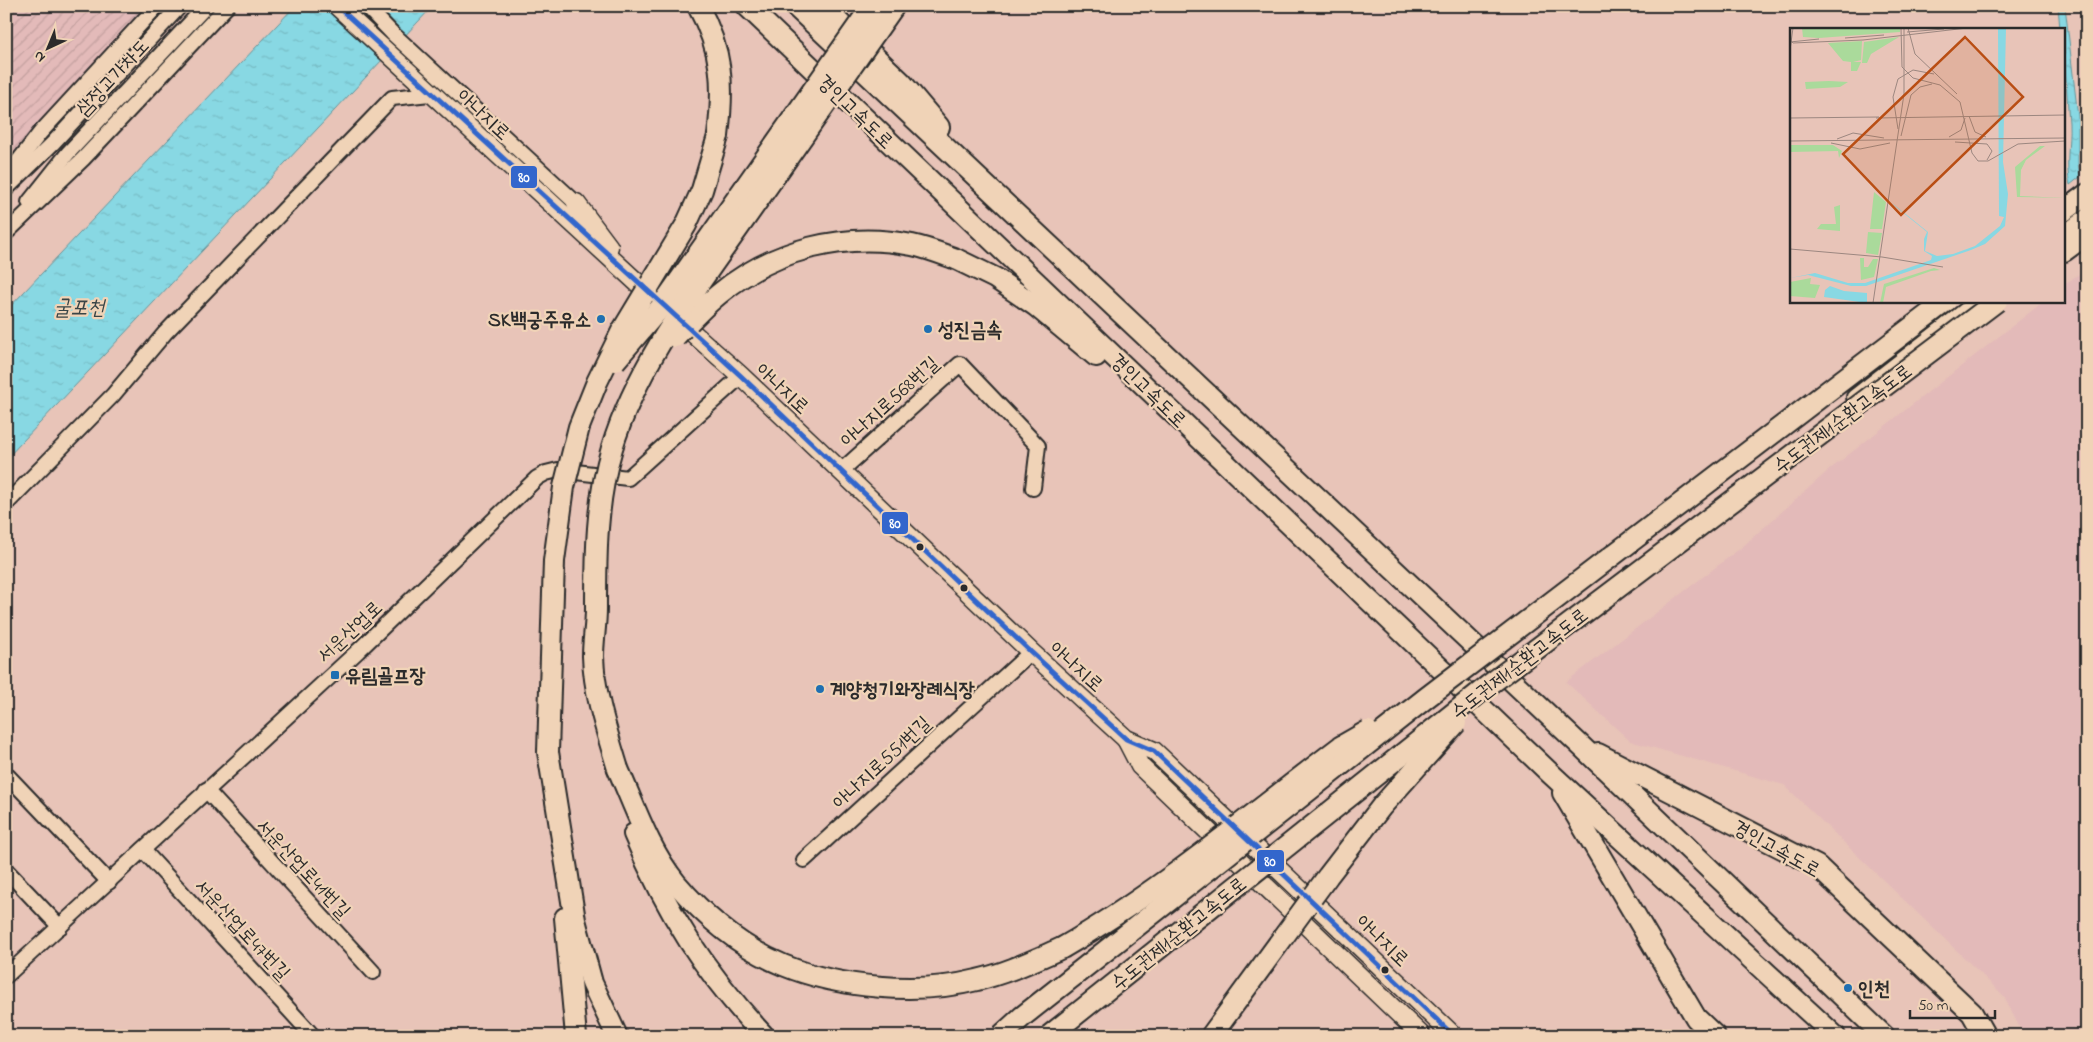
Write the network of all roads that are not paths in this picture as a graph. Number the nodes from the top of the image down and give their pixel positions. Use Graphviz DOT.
graph roads {
  1 [pos="157,6"];
  2 [pos="180,6"];
  3 [pos="206,6"];
  4 [pos="227,6"];
  5 [pos="337,6"];
  6 [pos="366,6"];
  7 [pos="698,6"];
  8 [pos="747,6"];
  9 [pos="795,6"];
  10 [pos="822,6"];
  11 [pos="872,6"];
  12 [pos="894,6"];
  13 [pos="430,94"];
  14 [pos="6,177"];
  15 [pos="6,189"];
  16 [pos="994,194"];
  17 [pos="2087,194"];
  18 [pos="576,202"];
  19 [pos="2066,210"];
  20 [pos="2087,216"];
  21 [pos="6,229"];
  22 [pos="2066,232"];
  23 [pos="6,233"];
  24 [pos="2087,234"];
  25 [pos="2066,250"];
  26 [pos="633,280"];
  27 [pos="1945,302"];
  28 [pos="1976,302"];
  29 [pos="1996,302"];
  30 [pos="649,363"];
  31 [pos="741,376"];
  32 [pos="597,382"];
  33 [pos="1152,393"];
  34 [pos="1854,397"];
  35 [pos="841,472"];
  36 [pos="1033,488"];
  37 [pos="6,504"];
  38 [pos="1031,652"];
  39 [pos="1489,685"];
  40 [pos="1426,698"];
  41 [pos="1126,739"];
  42 [pos="1578,744"];
  43 [pos="548,752"];
  44 [pos="618,769"];
  45 [pos="6,774"];
  46 [pos="1551,774"];
  47 [pos="206,790"];
  48 [pos="142,850"];
  49 [pos="804,860"];
  50 [pos="6,870"];
  51 [pos="109,882"];
  52 [pos="60,927"];
  53 [pos="373,972"];
  54 [pos="6,976"];
  55 [pos="313,1036"];
  56 [pos="576,1036"];
  57 [pos="617,1036"];
  58 [pos="764,1036"];
  59 [pos="1001,1036"];
  60 [pos="1049,1036"];
  61 [pos="1211,1036"];
  62 [pos="1422,1036"];
  63 [pos="1454,1036"];
  64 [pos="1715,1036"];
  65 [pos="1835,1036"];
  66 [pos="1884,1036"];
  67 [pos="1985,1036"];
  1 -- 14 [label="street"];
  2 -- 15 [label="street, 삼정고가차도"];
  3 -- 21 [label="street, 삼정고가차도"];
  4 -- 23 [label="street"];
  5 -- 13 [label="main road, 아나지로"];
  6 -- 18 [label="street"];
  7 -- 32 [label="highway, bridge"];
  8 -- 33 [label="highway, 경인고속도로"];
  9 -- 16 [label="highway, 경인고속도로"];
  10 -- 16 [label="highway"];
  11 -- 32 [label="highway, bridge"];
  12 -- 30 [label="highway, bridge"];
  13 -- 26 [label="main road, 아나지로"];
  13 -- 37 [label="street"];
  16 -- 42 [label="highway, 경인고속도로"];
  17 -- 19 [label="highway"];
  18 -- 26 [label="main road"];
  20 -- 22 [label="street"];
  24 -- 25 [label="highway"];
  26 -- 31 [label="main road, 아나지로"];
  27 -- 40 [label="highway, 수도권제1순환고속도로, bridge"];
  28 -- 34 [label="street"];
  29 -- 39 [label="highway, 수도권제1순환고속도로, bridge"];
  30 -- 33 [label="highway, bridge"];
  30 -- 44 [label="highway, bridge"];
  31 -- 35 [label="main road, 아나지로"];
  31 -- 47 [label="street, 서운산업로"];
  32 -- 43 [label="highway, bridge"];
  33 -- 46 [label="highway, 경인고속도로"];
  35 -- 36 [label="street, 아나지로568번길"];
  35 -- 38 [label="main road, 아나지로"];
  38 -- 41 [label="main road, 아나지로"];
  38 -- 49 [label="street, 아나지로551번길"];
  39 -- 60 [label="highway, 수도권제1순환고속도로, bridge"];
  39 -- 61 [label="highway, bridge"];
  40 -- 44 [label="highway, bridge"];
  40 -- 59 [label="highway, 수도권제1순환고속도로, bridge"];
  41 -- 62 [label="main road, 아나지로"];
  41 -- 63 [label="main road, 아나지로"];
  42 -- 66 [label="highway, 경인고속도로"];
  42 -- 67 [label="highway, 경인고속도로"];
  43 -- 56 [label="highway"];
  43 -- 57 [label="highway"];
  44 -- 58 [label="highway"];
  45 -- 51 [label="street"];
  46 -- 64 [label="highway, 경인고속도로"];
  46 -- 65 [label="highway, 경인고속도로"];
  47 -- 48 [label="street, 서운산업로"];
  47 -- 53 [label="street, 서운산업로41번길"];
  48 -- 51 [label="street, 서운산업로"];
  48 -- 55 [label="street, 서운산업로47번길"];
  50 -- 52 [label="street"];
  51 -- 52 [label="street, 서운산업로"];
  52 -- 54 [label="street, 서운산업로"];
}
